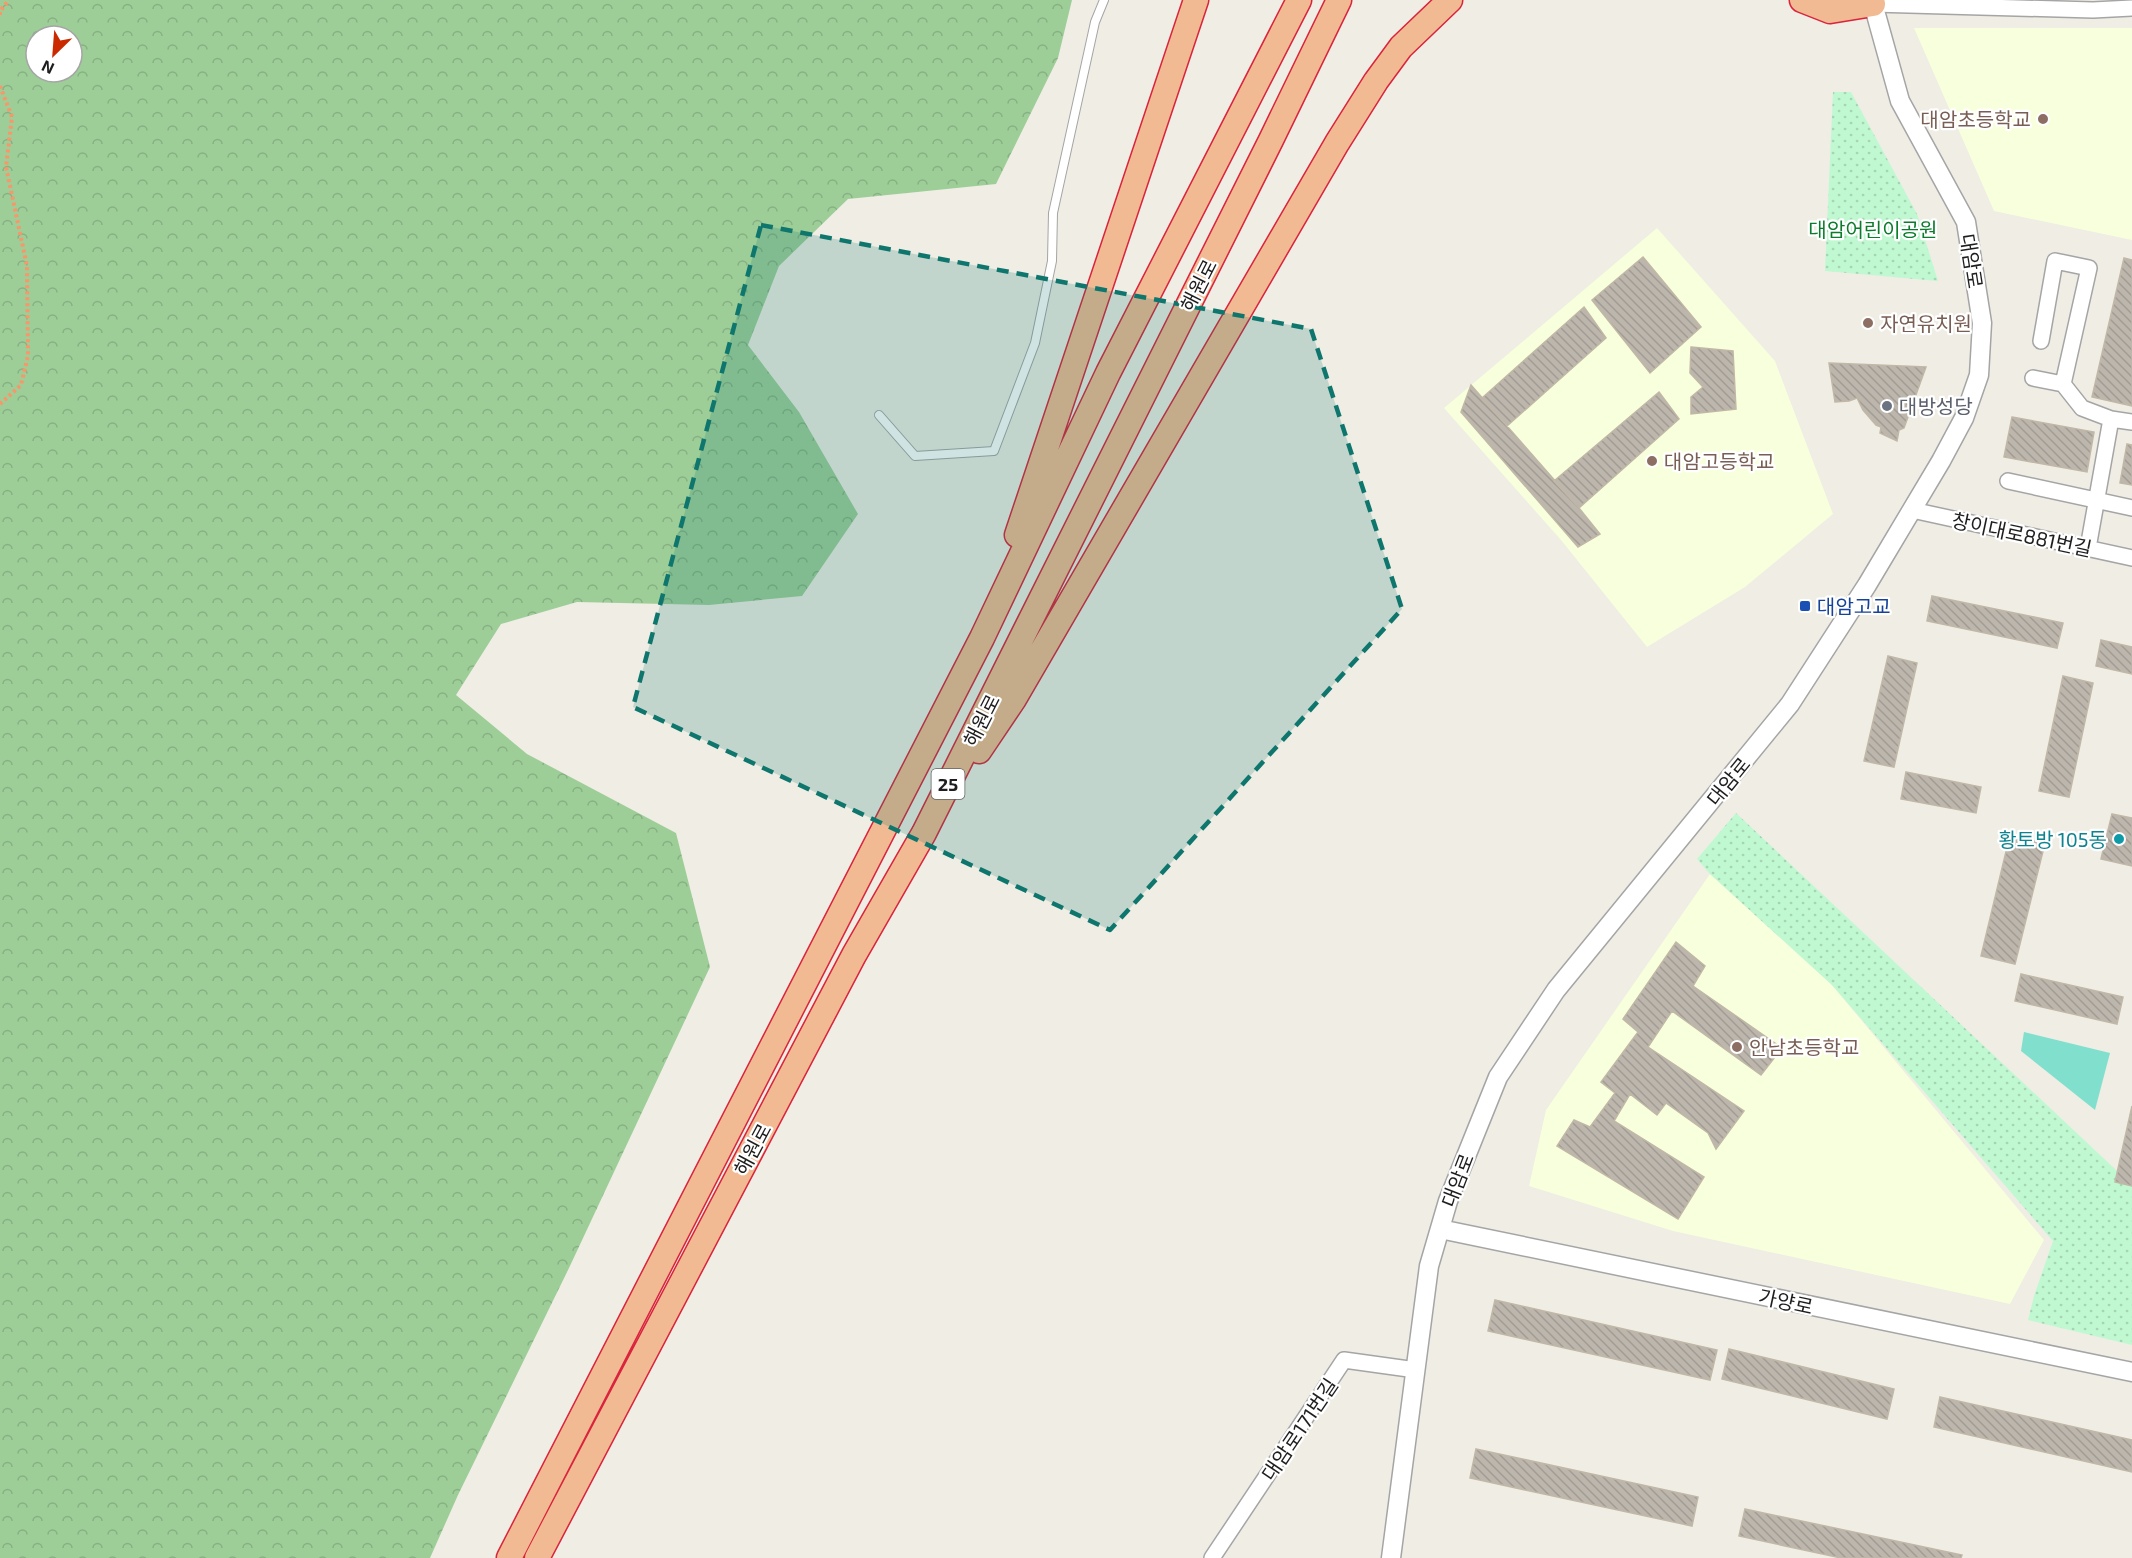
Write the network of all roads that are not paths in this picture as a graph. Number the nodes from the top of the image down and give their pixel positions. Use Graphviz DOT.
graph roads {
  1 [pos="1104,0"];
  2 [pos="1196,0"];
  3 [pos="1299,0"];
  4 [pos="1339,0"];
  5 [pos="1450,0"];
  6 [pos="1802,0"];
  7 [pos="1873,2"];
  8 [pos="2132,8"];
  9 [pos="2041,341"];
  10 [pos="2033,378"];
  11 [pos="2063,384"];
  12 [pos="879,415"];
  13 [pos="2111,419"];
  14 [pos="2132,422"];
  15 [pos="2008,481"];
  16 [pos="2096,500"];
  17 [pos="2132,508"];
  18 [pos="1912,510"];
  19 [pos="2088,548"];
  20 [pos="2132,558"];
  21 [pos="982,638"];
  22 [pos="924,833"];
  23 [pos="1440,1229"];
  24 [pos="1416,1370"];
  25 [pos="2132,1372"];
  26 [pos="509,1558"];
  27 [pos="537,1558"];
  28 [pos="1212,1558"];
  29 [pos="1391,1558"];
  1 -- 12 [label="lane"];
  2 -- 21 [label="highway"];
  3 -- 21 [label="highway, 해원로 / 25"];
  4 -- 22 [label="highway, 해원로 / 25"];
  5 -- 22 [label="highway"];
  6 -- 7 [label="highway"];
  7 -- 8 [label="street"];
  7 -- 18 [label="street, 대암로"];
  9 -- 11 [label="street"];
  10 -- 11 [label="street"];
  11 -- 13 [label="street"];
  13 -- 14 [label="street"];
  13 -- 16 [label="street"];
  15 -- 16 [label="street"];
  16 -- 17 [label="street"];
  16 -- 19 [label="street"];
  18 -- 19 [label="street, 창이대로881번길"];
  18 -- 23 [label="street, 대암로"];
  19 -- 20 [label="street, 창이대로881번길"];
  21 -- 26 [label="highway, 해원로 / 25"];
  22 -- 27 [label="highway, 해원로 / 25"];
  23 -- 24 [label="street, 대암로"];
  23 -- 25 [label="street, 가양로"];
  24 -- 28 [label="street, 대암로171번길"];
  24 -- 29 [label="street, 대암로"];
}
